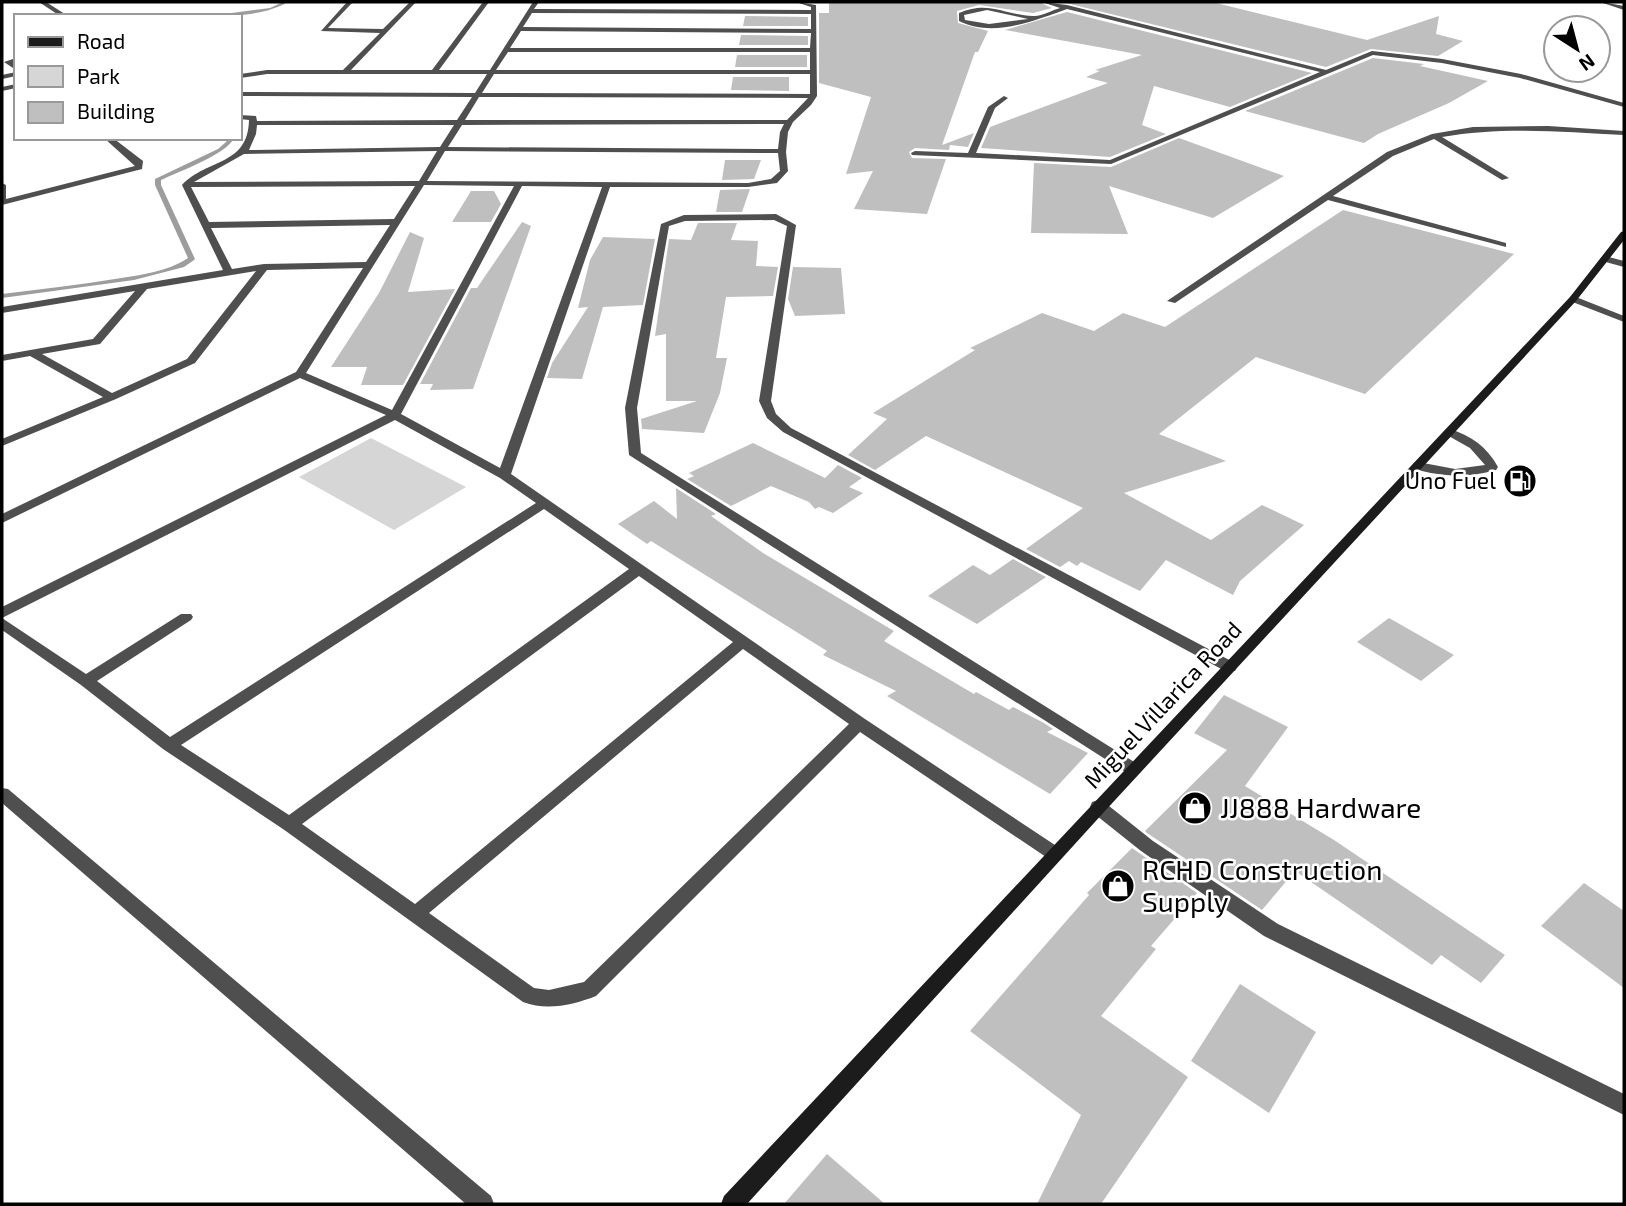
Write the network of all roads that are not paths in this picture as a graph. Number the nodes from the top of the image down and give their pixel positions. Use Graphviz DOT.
graph roads {
  1 [pos="42,2"];
  2 [pos="350,2"];
  3 [pos="413,2"];
  4 [pos="486,2"];
  5 [pos="799,2"];
  6 [pos="1045,2"];
  7 [pos="1605,2"];
  8 [pos="533,6"];
  9 [pos="1067,7"];
  10 [pos="1624,8"];
  11 [pos="814,12"];
  12 [pos="62,14"];
  13 [pos="1033,18"];
  14 [pos="519,29"];
  15 [pos="385,31"];
  16 [pos="813,31"];
  17 [pos="505,50"];
  18 [pos="812,50"];
  19 [pos="435,71"];
  20 [pos="492,71"];
  21 [pos="812,72"];
  22 [pos="1327,72"];
  23 [pos="344,73"];
  24 [pos="242,76"];
  25 [pos="242,94"];
  26 [pos="477,94"];
  27 [pos="813,96"];
  28 [pos="1004,98"];
  29 [pos="1624,105"];
  30 [pos="242,117"];
  31 [pos="461,120"];
  32 [pos="789,122"];
  33 [pos="254,123"];
  34 [pos="1624,133"];
  35 [pos="1435,136"];
  36 [pos="111,140"];
  37 [pos="442,149"];
  38 [pos="780,151"];
  39 [pos="245,152"];
  40 [pos="915,153"];
  41 [pos="971,155"];
  42 [pos="1505,178"];
  43 [pos="421,183"];
  44 [pos="519,184"];
  45 [pos="186,185"];
  46 [pos="2,186"];
  47 [pos="606,186"];
  48 [pos="1326,197"];
  49 [pos="2,201"];
  50 [pos="396,222"];
  51 [pos="207,225"];
  52 [pos="1624,234"];
  53 [pos="1503,245"];
  54 [pos="1605,259"];
  55 [pos="1624,264"];
  56 [pos="369,265"];
  57 [pos="264,267"];
  58 [pos="229,272"];
  59 [pos="143,287"];
  60 [pos="1573,299"];
  61 [pos="1172,301"];
  62 [pos="2,310"];
  63 [pos="1624,319"];
  64 [pos="32,353"];
  65 [pos="2,358"];
  66 [pos="300,374"];
  67 [pos="111,397"];
  68 [pos="395,415"];
  69 [pos="1449,432"];
  70 [pos="2,443"];
  71 [pos="1418,466"];
  72 [pos="505,475"];
  73 [pos="545,503"];
  74 [pos="2,519"];
  75 [pos="640,568"];
  76 [pos="2,613"];
  77 [pos="186,617"];
  78 [pos="2,623"];
  79 [pos="744,640"];
  80 [pos="1230,667"];
  81 [pos="86,681"];
  82 [pos="859,723"];
  83 [pos="169,745"];
  84 [pos="1133,769"];
  85 [pos="2,794"];
  86 [pos="1098,807"];
  87 [pos="289,824"];
  88 [pos="1055,855"];
  89 [pos="415,914"];
  90 [pos="1624,1105"];
  91 [pos="483,1204"];
  92 [pos="732,1204"];
  1 -- 12 [label="street"];
  2 -- 15 [label="street"];
  3 -- 15 [label="street"];
  4 -- 19 [label="street"];
  5 -- 11 [label="street"];
  6 -- 9 [label="street"];
  7 -- 10 [label="street"];
  8 -- 11 [label="street"];
  8 -- 14 [label="street"];
  9 -- 13 [label="street"];
  9 -- 22 [label="street"];
  11 -- 16 [label="street"];
  13 -- 13 [label="street"];
  14 -- 16 [label="street"];
  14 -- 17 [label="street"];
  15 -- 23 [label="street"];
  16 -- 18 [label="street"];
  17 -- 18 [label="street"];
  17 -- 20 [label="street"];
  18 -- 21 [label="street"];
  19 -- 20 [label="street"];
  19 -- 23 [label="street"];
  20 -- 21 [label="street"];
  20 -- 26 [label="street"];
  21 -- 27 [label="street"];
  22 -- 29 [label="street"];
  22 -- 41 [label="street"];
  23 -- 24 [label="street"];
  25 -- 26 [label="street"];
  26 -- 27 [label="street"];
  26 -- 31 [label="street"];
  27 -- 32 [label="street"];
  28 -- 41 [label="street"];
  30 -- 33 [label="street"];
  31 -- 32 [label="street"];
  31 -- 33 [label="street"];
  31 -- 37 [label="street"];
  32 -- 38 [label="street"];
  33 -- 39 [label="street"];
  34 -- 35 [label="street"];
  35 -- 42 [label="street"];
  35 -- 48 [label="street"];
  36 -- 49 [label="street"];
  37 -- 38 [label="street"];
  37 -- 39 [label="street"];
  37 -- 43 [label="street"];
  38 -- 47 [label="street"];
  39 -- 45 [label="street"];
  40 -- 41 [label="street"];
  43 -- 44 [label="street"];
  43 -- 45 [label="street"];
  43 -- 50 [label="street"];
  44 -- 47 [label="street"];
  44 -- 68 [label="street"];
  45 -- 51 [label="street"];
  46 -- 49 [label="street"];
  47 -- 72 [label="street"];
  48 -- 53 [label="street"];
  48 -- 61 [label="street"];
  50 -- 51 [label="street"];
  50 -- 56 [label="street"];
  51 -- 58 [label="street"];
  52 -- 54 [label="main road, Miguel Villarica Road"];
  54 -- 55 [label="street"];
  54 -- 60 [label="main road, Miguel Villarica Road"];
  56 -- 57 [label="street"];
  56 -- 66 [label="street"];
  57 -- 58 [label="street"];
  57 -- 67 [label="street"];
  58 -- 59 [label="street"];
  59 -- 62 [label="street"];
  59 -- 64 [label="street"];
  60 -- 63 [label="street"];
  60 -- 69 [label="main road, Miguel Villarica Road"];
  64 -- 65 [label="street"];
  64 -- 67 [label="street"];
  66 -- 68 [label="street"];
  66 -- 74 [label="street"];
  67 -- 70 [label="street"];
  68 -- 72 [label="street"];
  68 -- 76 [label="street"];
  69 -- 71 [label="main road, Miguel Villarica Road"];
  69 -- 71 [label="street"];
  71 -- 80 [label="main road, Miguel Villarica Road"];
  72 -- 73 [label="street"];
  73 -- 75 [label="street"];
  73 -- 83 [label="street"];
  75 -- 79 [label="street"];
  75 -- 87 [label="street"];
  77 -- 81 [label="street"];
  78 -- 81 [label="street"];
  79 -- 82 [label="street"];
  79 -- 89 [label="street"];
  80 -- 84 [label="main road, Miguel Villarica Road"];
  80 -- 84 [label="street"];
  81 -- 83 [label="street"];
  82 -- 88 [label="street"];
  82 -- 89 [label="street"];
  83 -- 87 [label="street"];
  84 -- 86 [label="main road, Miguel Villarica Road"];
  85 -- 91 [label="street"];
  86 -- 88 [label="main road, Miguel Villarica Road"];
  86 -- 90 [label="street"];
  87 -- 89 [label="street"];
  88 -- 92 [label="main road, Miguel Villarica Road"];
}
